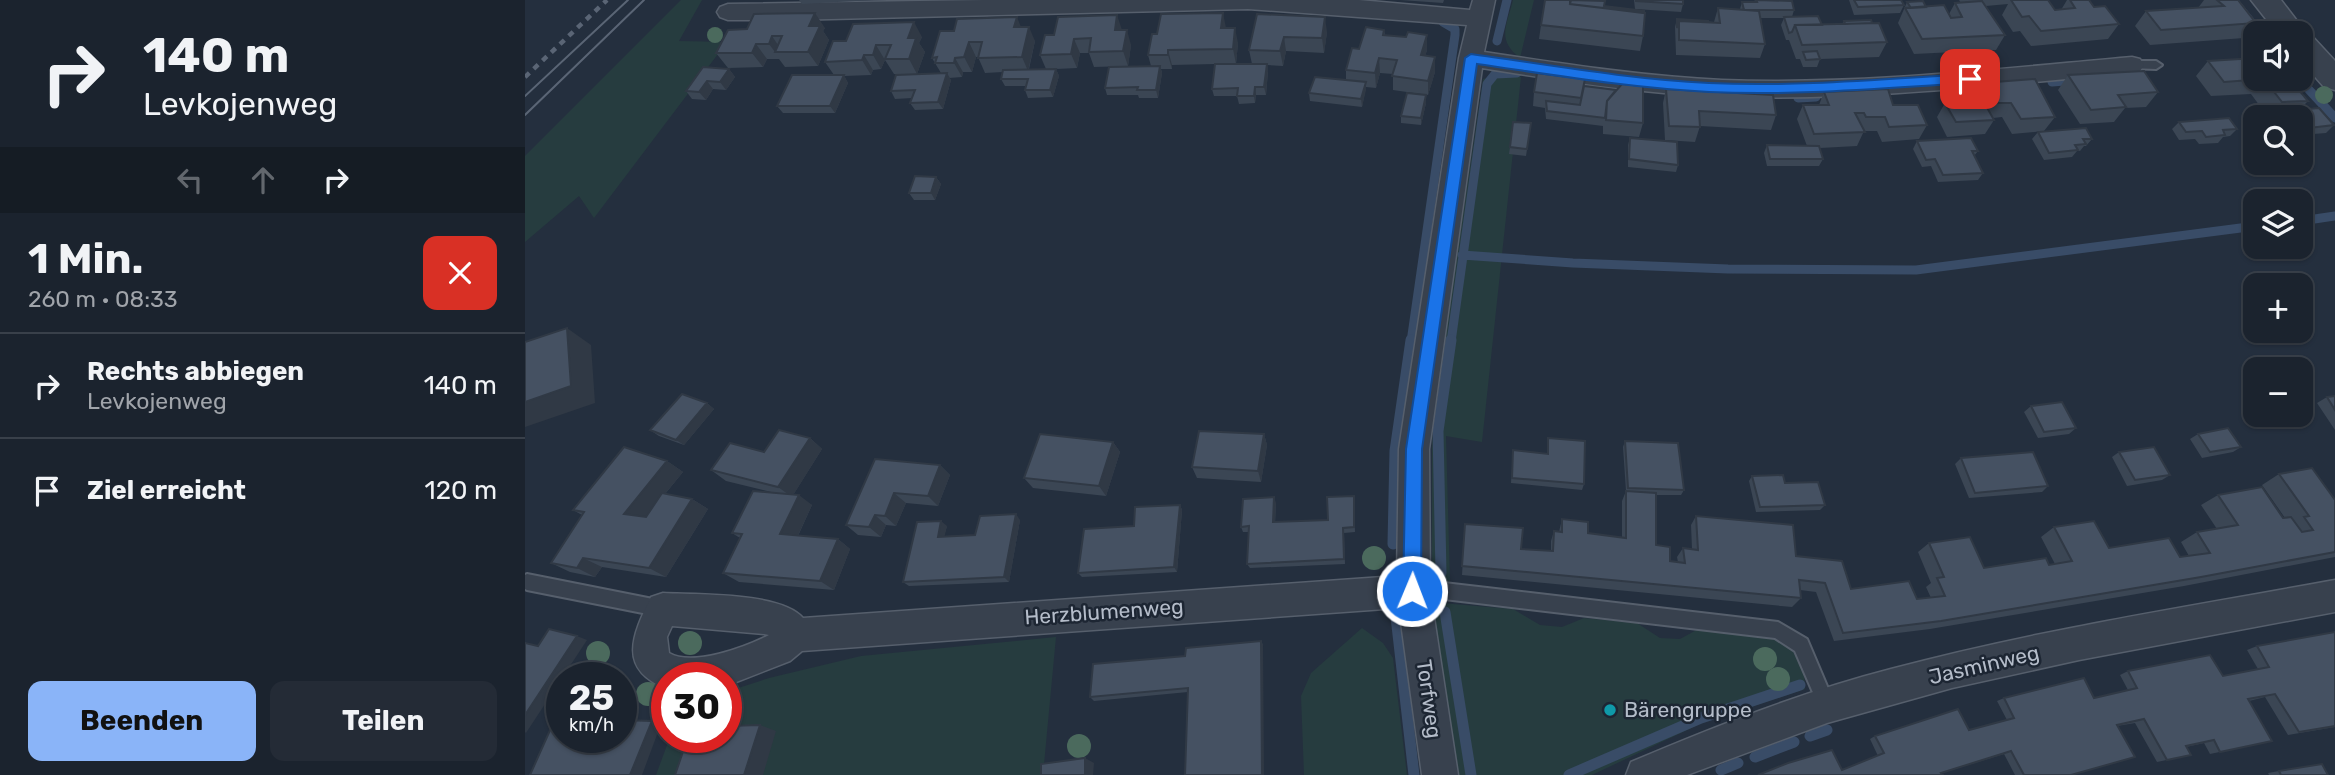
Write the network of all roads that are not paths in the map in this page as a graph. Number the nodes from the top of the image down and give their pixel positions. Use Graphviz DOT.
graph roads {
  1 [pos="2265,0"];
  2 [pos="1482,9"];
  3 [pos="728,12"];
  4 [pos="2282,21"];
  5 [pos="2313,57"];
  6 [pos="1471,58"];
  7 [pos="2144,65"];
  8 [pos="2335,80"];
  9 [pos="527,582"];
  10 [pos="1412,591"];
  11 [pos="2335,596"];
  12 [pos="663,609"];
  13 [pos="796,635"];
  14 [pos="1827,705"];
  15 [pos="1440,775"];
  16 [pos="1644,775"];
  1 -- 4 [label="street"];
  2 -- 3 [label="street"];
  2 -- 6 [label="street, Torfweg"];
  5 -- 8 [label="street"];
  6 -- 7 [label="street"];
  6 -- 10 [label="street, Torfweg"];
  9 -- 12 [label="lane"];
  10 -- 13 [label="street, Herzblumenweg"];
  10 -- 14 [label="lane"];
  10 -- 15 [label="street, Torfweg"];
  11 -- 14 [label="street, Jasminweg"];
  12 -- 13 [label="street"];
  12 -- 13 [label="street, Herzblumenweg"];
  14 -- 16 [label="street, Jasminweg"];
}
